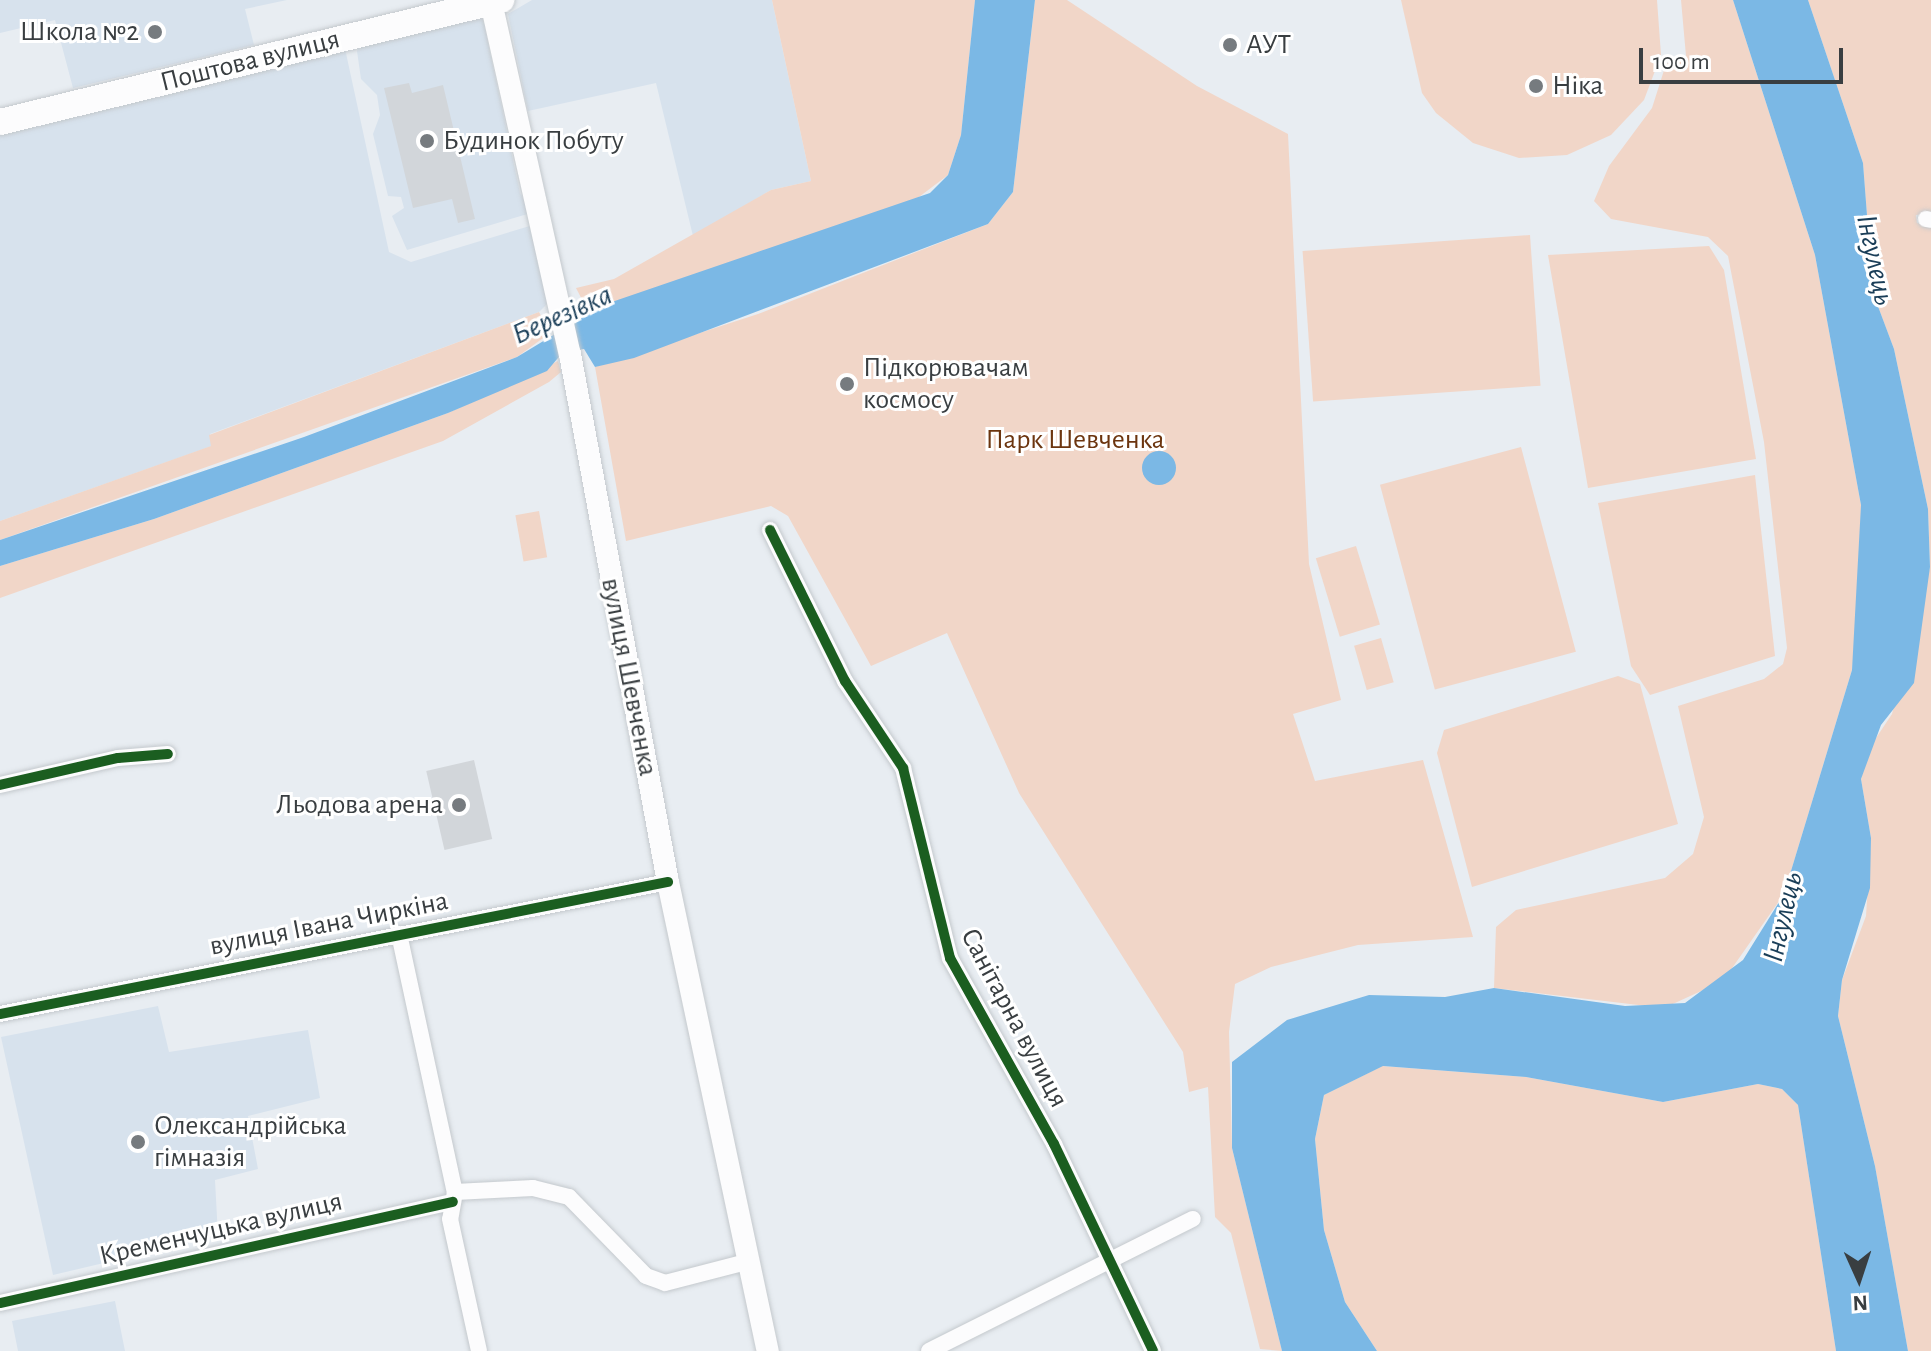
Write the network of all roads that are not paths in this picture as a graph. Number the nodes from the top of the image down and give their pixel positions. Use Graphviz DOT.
graph roads {
  1 [pos="496,1"];
  2 [pos="0,122"];
  3 [pos="770,530"];
  4 [pos="168,754"];
  5 [pos="0,785"];
  6 [pos="668,882"];
  7 [pos="399,934"];
  8 [pos="0,1014"];
  9 [pos="454,1197"];
  10 [pos="1193,1219"];
  11 [pos="1108,1257"];
  12 [pos="747,1262"];
  13 [pos="0,1303"];
  14 [pos="479,1351"];
  15 [pos="768,1351"];
  16 [pos="929,1351"];
  17 [pos="1153,1351"];
  1 -- 2 [label="highway, Поштова вулиця"];
  1 -- 6 [label="main road, вулиця Шевченка"];
  3 -- 11 [label="street, Санітарна вулиця"];
  4 -- 5 [label="street"];
  6 -- 7 [label="street, вулиця Івана Чиркіна"];
  6 -- 12 [label="main road, вулиця Шевченка"];
  7 -- 8 [label="street, вулиця Івана Чиркіна"];
  7 -- 9 [label="street"];
  9 -- 12 [label="street, Кременчуцька вулиця"];
  9 -- 13 [label="street, Кременчуцька вулиця"];
  9 -- 14 [label="street"];
  10 -- 11 [label="street"];
  11 -- 16 [label="street"];
  11 -- 17 [label="street, Санітарна вулиця"];
  12 -- 15 [label="main road, вулиця Шевченка"];
}
